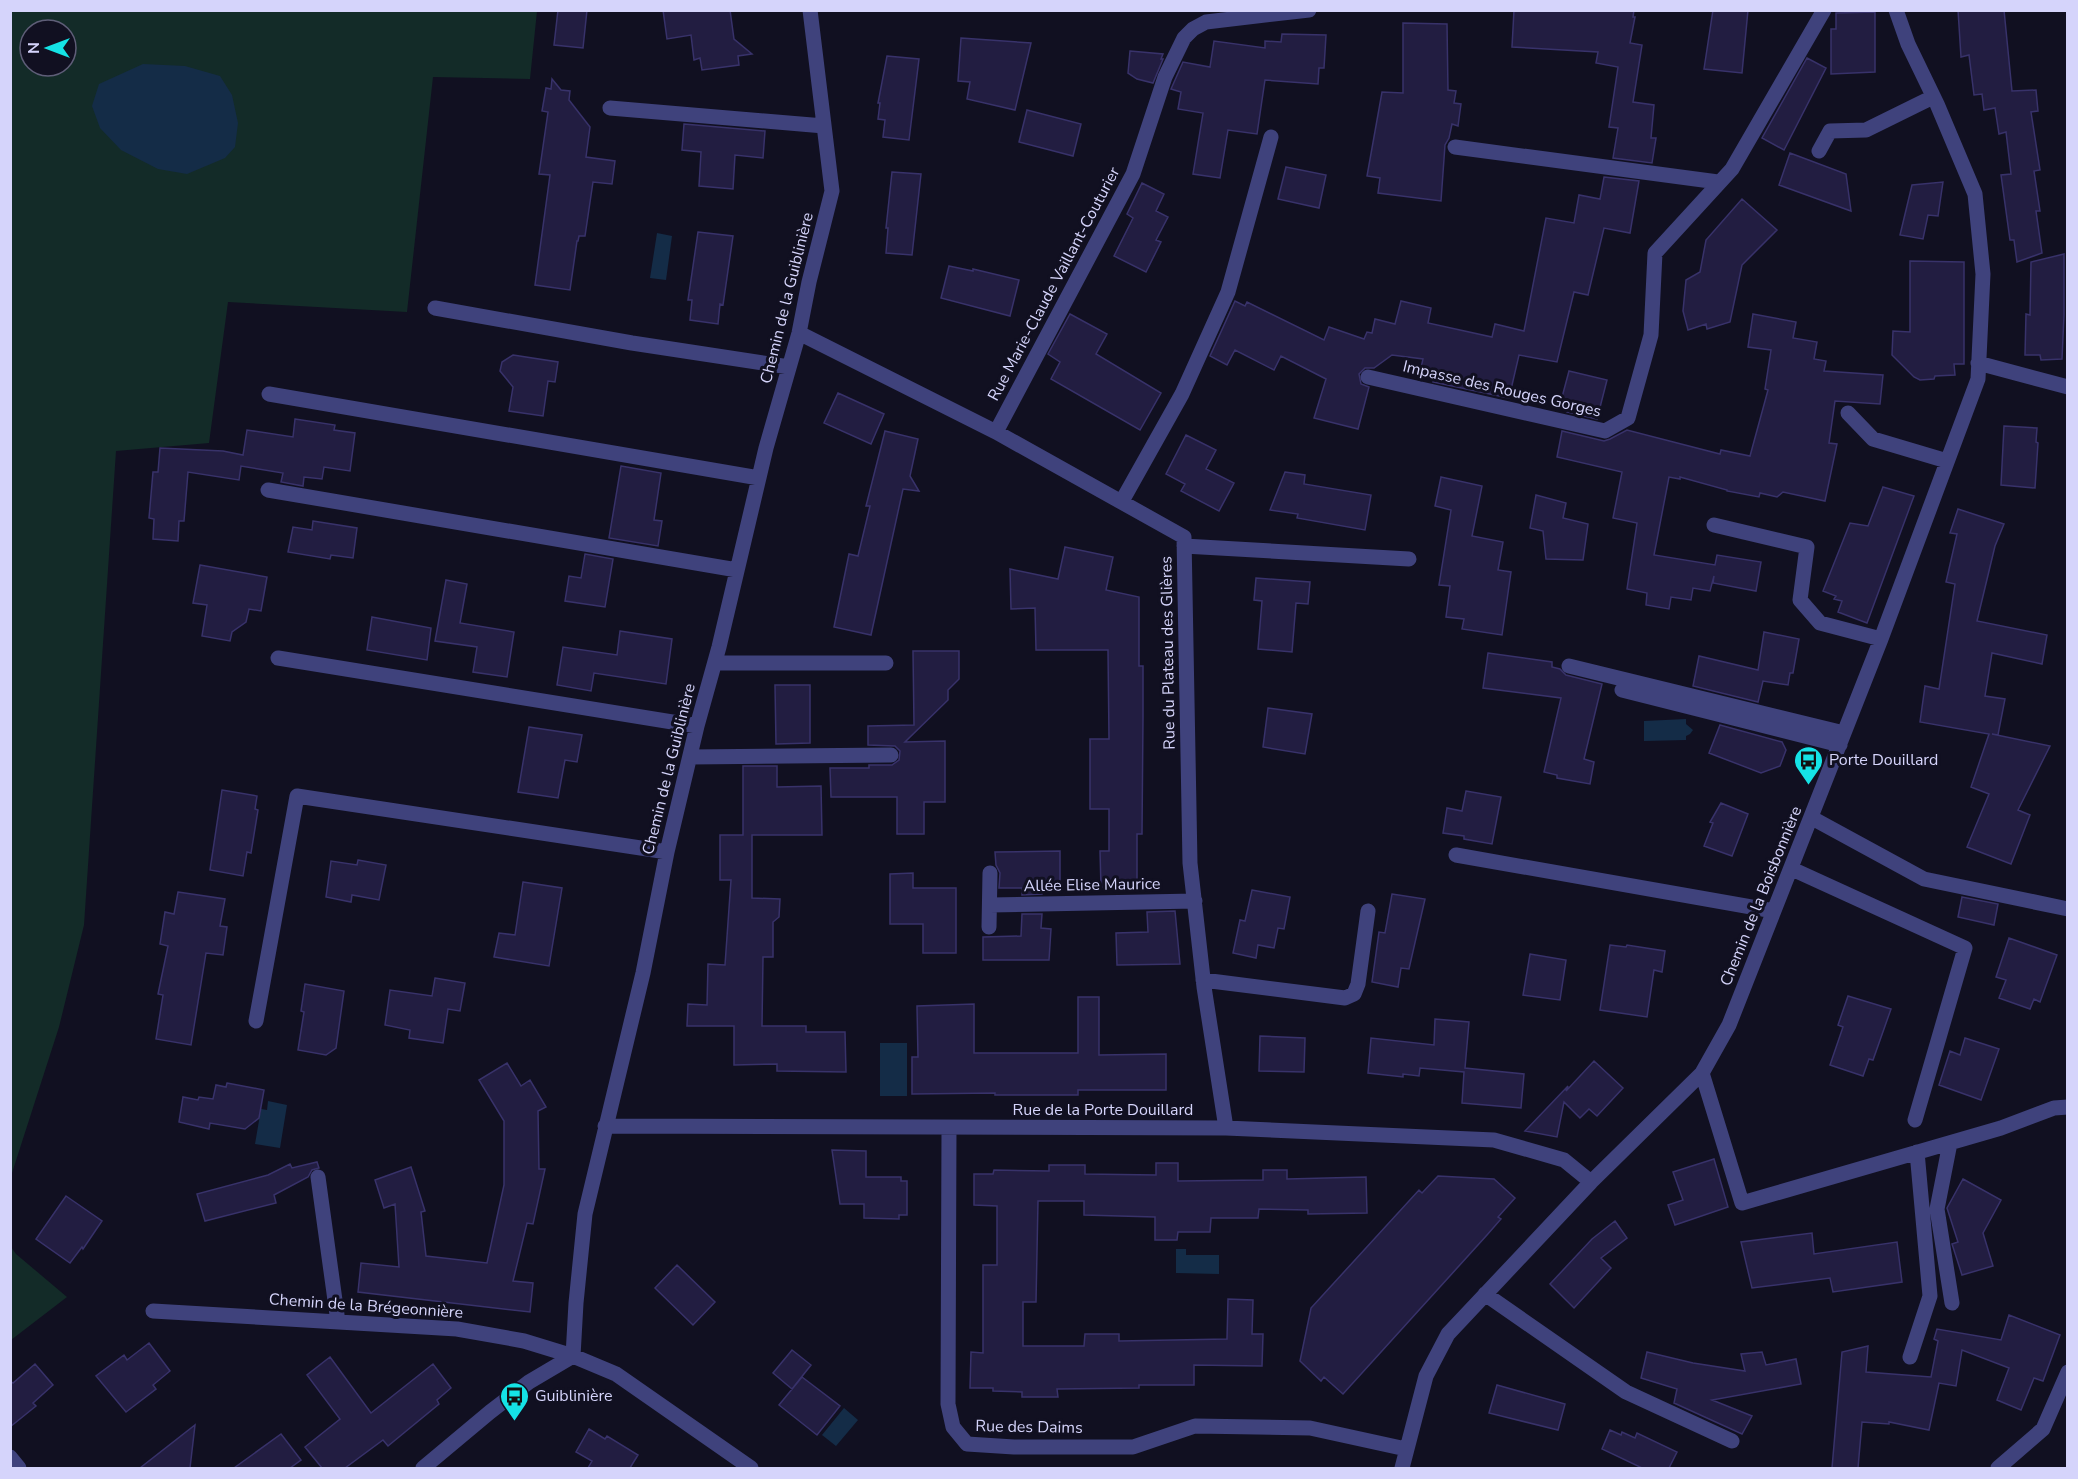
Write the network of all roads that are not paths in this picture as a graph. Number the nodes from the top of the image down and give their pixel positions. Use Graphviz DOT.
graph roads {
  1 [pos="810,10"];
  2 [pos="1309,10"];
  3 [pos="1824,10"];
  4 [pos="1896,10"];
  5 [pos="1933,97"];
  6 [pos="610,108"];
  7 [pos="824,126"];
  8 [pos="1271,137"];
  9 [pos="1455,147"];
  10 [pos="1819,151"];
  11 [pos="1718,182"];
  12 [pos="435,308"];
  13 [pos="799,333"];
  14 [pos="1978,363"];
  15 [pos="789,367"];
  16 [pos="1368,377"];
  17 [pos="2067,387"];
  18 [pos="269,394"];
  19 [pos="1848,413"];
  20 [pos="996,432"];
  21 [pos="1947,460"];
  22 [pos="759,478"];
  23 [pos="268,490"];
  24 [pos="1122,501"];
  25 [pos="1714,525"];
  26 [pos="1184,546"];
  27 [pos="1409,559"];
  28 [pos="737,570"];
  29 [pos="1881,639"];
  30 [pos="279,658"];
  31 [pos="715,663"];
  32 [pos="886,663"];
  33 [pos="1569,666"];
  34 [pos="1622,690"];
  35 [pos="697,726"];
  36 [pos="1842,739"];
  37 [pos="891,755"];
  38 [pos="690,757"];
  39 [pos="1812,818"];
  40 [pos="667,852"];
  41 [pos="1456,855"];
  42 [pos="1792,869"];
  43 [pos="990,873"];
  44 [pos="1195,901"];
  45 [pos="990,905"];
  46 [pos="2067,909"];
  47 [pos="1368,911"];
  48 [pos="1774,911"];
  49 [pos="989,927"];
  50 [pos="1203,980"];
  51 [pos="256,1021"];
  52 [pos="1702,1073"];
  53 [pos="2067,1107"];
  54 [pos="1916,1120"];
  55 [pos="604,1126"];
  56 [pos="949,1128"];
  57 [pos="1226,1128"];
  58 [pos="1950,1143"];
  59 [pos="1917,1152"];
  60 [pos="318,1176"];
  61 [pos="1591,1182"];
  62 [pos="1485,1294"];
  63 [pos="1952,1302"];
  64 [pos="153,1311"];
  65 [pos="338,1322"];
  66 [pos="573,1356"];
  67 [pos="1910,1357"];
  68 [pos="2067,1372"];
  69 [pos="1732,1442"];
  70 [pos="1406,1449"];
  71 [pos="10,1457"];
  72 [pos="20,1468"];
  73 [pos="423,1468"];
  74 [pos="752,1468"];
  75 [pos="1402,1468"];
  76 [pos="1998,1468"];
  1 -- 7 [label="street, Chemin de la Guiblinière"];
  2 -- 20 [label="street, Rue Marie-Claude Vaillant-Couturier"];
  3 -- 11 [label="street, Impasse des Rouges Gorges"];
  4 -- 5 [label="street, Chemin de la Boisbonnière"];
  5 -- 10 [label="street"];
  5 -- 14 [label="street, Chemin de la Boisbonnière"];
  6 -- 7 [label="street"];
  7 -- 13 [label="street, Chemin de la Guiblinière"];
  8 -- 24 [label="street"];
  9 -- 11 [label="street"];
  11 -- 16 [label="street, Impasse des Rouges Gorges"];
  12 -- 15 [label="street"];
  13 -- 15 [label="street, Chemin de la Guiblinière"];
  13 -- 20 [label="street, Rue du Plateau des Glières"];
  14 -- 17 [label="street"];
  14 -- 21 [label="street, Chemin de la Boisbonnière"];
  15 -- 22 [label="street, Chemin de la Guiblinière"];
  18 -- 22 [label="street"];
  19 -- 21 [label="street"];
  20 -- 24 [label="street, Rue du Plateau des Glières"];
  21 -- 29 [label="street, Chemin de la Boisbonnière"];
  22 -- 28 [label="street, Chemin de la Guiblinière"];
  23 -- 28 [label="street"];
  24 -- 26 [label="street, Rue du Plateau des Glières"];
  25 -- 29 [label="street"];
  26 -- 27 [label="street"];
  26 -- 44 [label="street, Rue du Plateau des Glières"];
  28 -- 31 [label="street, Chemin de la Guiblinière"];
  29 -- 36 [label="street, Chemin de la Boisbonnière"];
  30 -- 35 [label="street"];
  31 -- 32 [label="street"];
  31 -- 35 [label="street, Chemin de la Guiblinière"];
  33 -- 36 [label="street"];
  34 -- 36 [label="street"];
  35 -- 38 [label="street, Chemin de la Guiblinière"];
  36 -- 39 [label="street, Chemin de la Boisbonnière"];
  37 -- 38 [label="street"];
  38 -- 40 [label="street, Chemin de la Guiblinière"];
  39 -- 42 [label="street, Chemin de la Boisbonnière"];
  39 -- 46 [label="street"];
  40 -- 51 [label="street"];
  40 -- 55 [label="street, Chemin de la Guiblinière"];
  41 -- 48 [label="street"];
  42 -- 48 [label="street, Chemin de la Boisbonnière"];
  42 -- 54 [label="street"];
  43 -- 45 [label="street"];
  44 -- 45 [label="street, Allée Elise Maurice"];
  44 -- 50 [label="street, Rue du Plateau des Glières"];
  45 -- 49 [label="street"];
  47 -- 50 [label="street"];
  48 -- 52 [label="street, Chemin de la Boisbonnière"];
  50 -- 57 [label="street, Rue du Plateau des Glières"];
  52 -- 59 [label="street"];
  52 -- 61 [label="street, Chemin de la Boisbonnière"];
  53 -- 58 [label="street"];
  55 -- 56 [label="street, Rue de la Porte Douillard"];
  55 -- 66 [label="street, Chemin de la Guiblinière"];
  56 -- 57 [label="street, Rue de la Porte Douillard"];
  56 -- 70 [label="street, Rue des Daims"];
  57 -- 61 [label="street, Rue de la Porte Douillard"];
  58 -- 59 [label="street"];
  58 -- 63 [label="street"];
  59 -- 67 [label="street"];
  60 -- 65 [label="street"];
  61 -- 62 [label="street, Chemin de la Boisbonnière"];
  62 -- 69 [label="street"];
  62 -- 70 [label="street, Chemin de la Boisbonnière"];
  64 -- 65 [label="street, Chemin de la Brégeonnière"];
  65 -- 66 [label="street, Chemin de la Brégeonnière"];
  66 -- 73 [label="street"];
  66 -- 74 [label="street, Chemin de la Brégeonnière"];
  68 -- 76 [label="street"];
  70 -- 75 [label="street, Chemin de la Boisbonnière"];
  71 -- 72 [label="street"];
}
